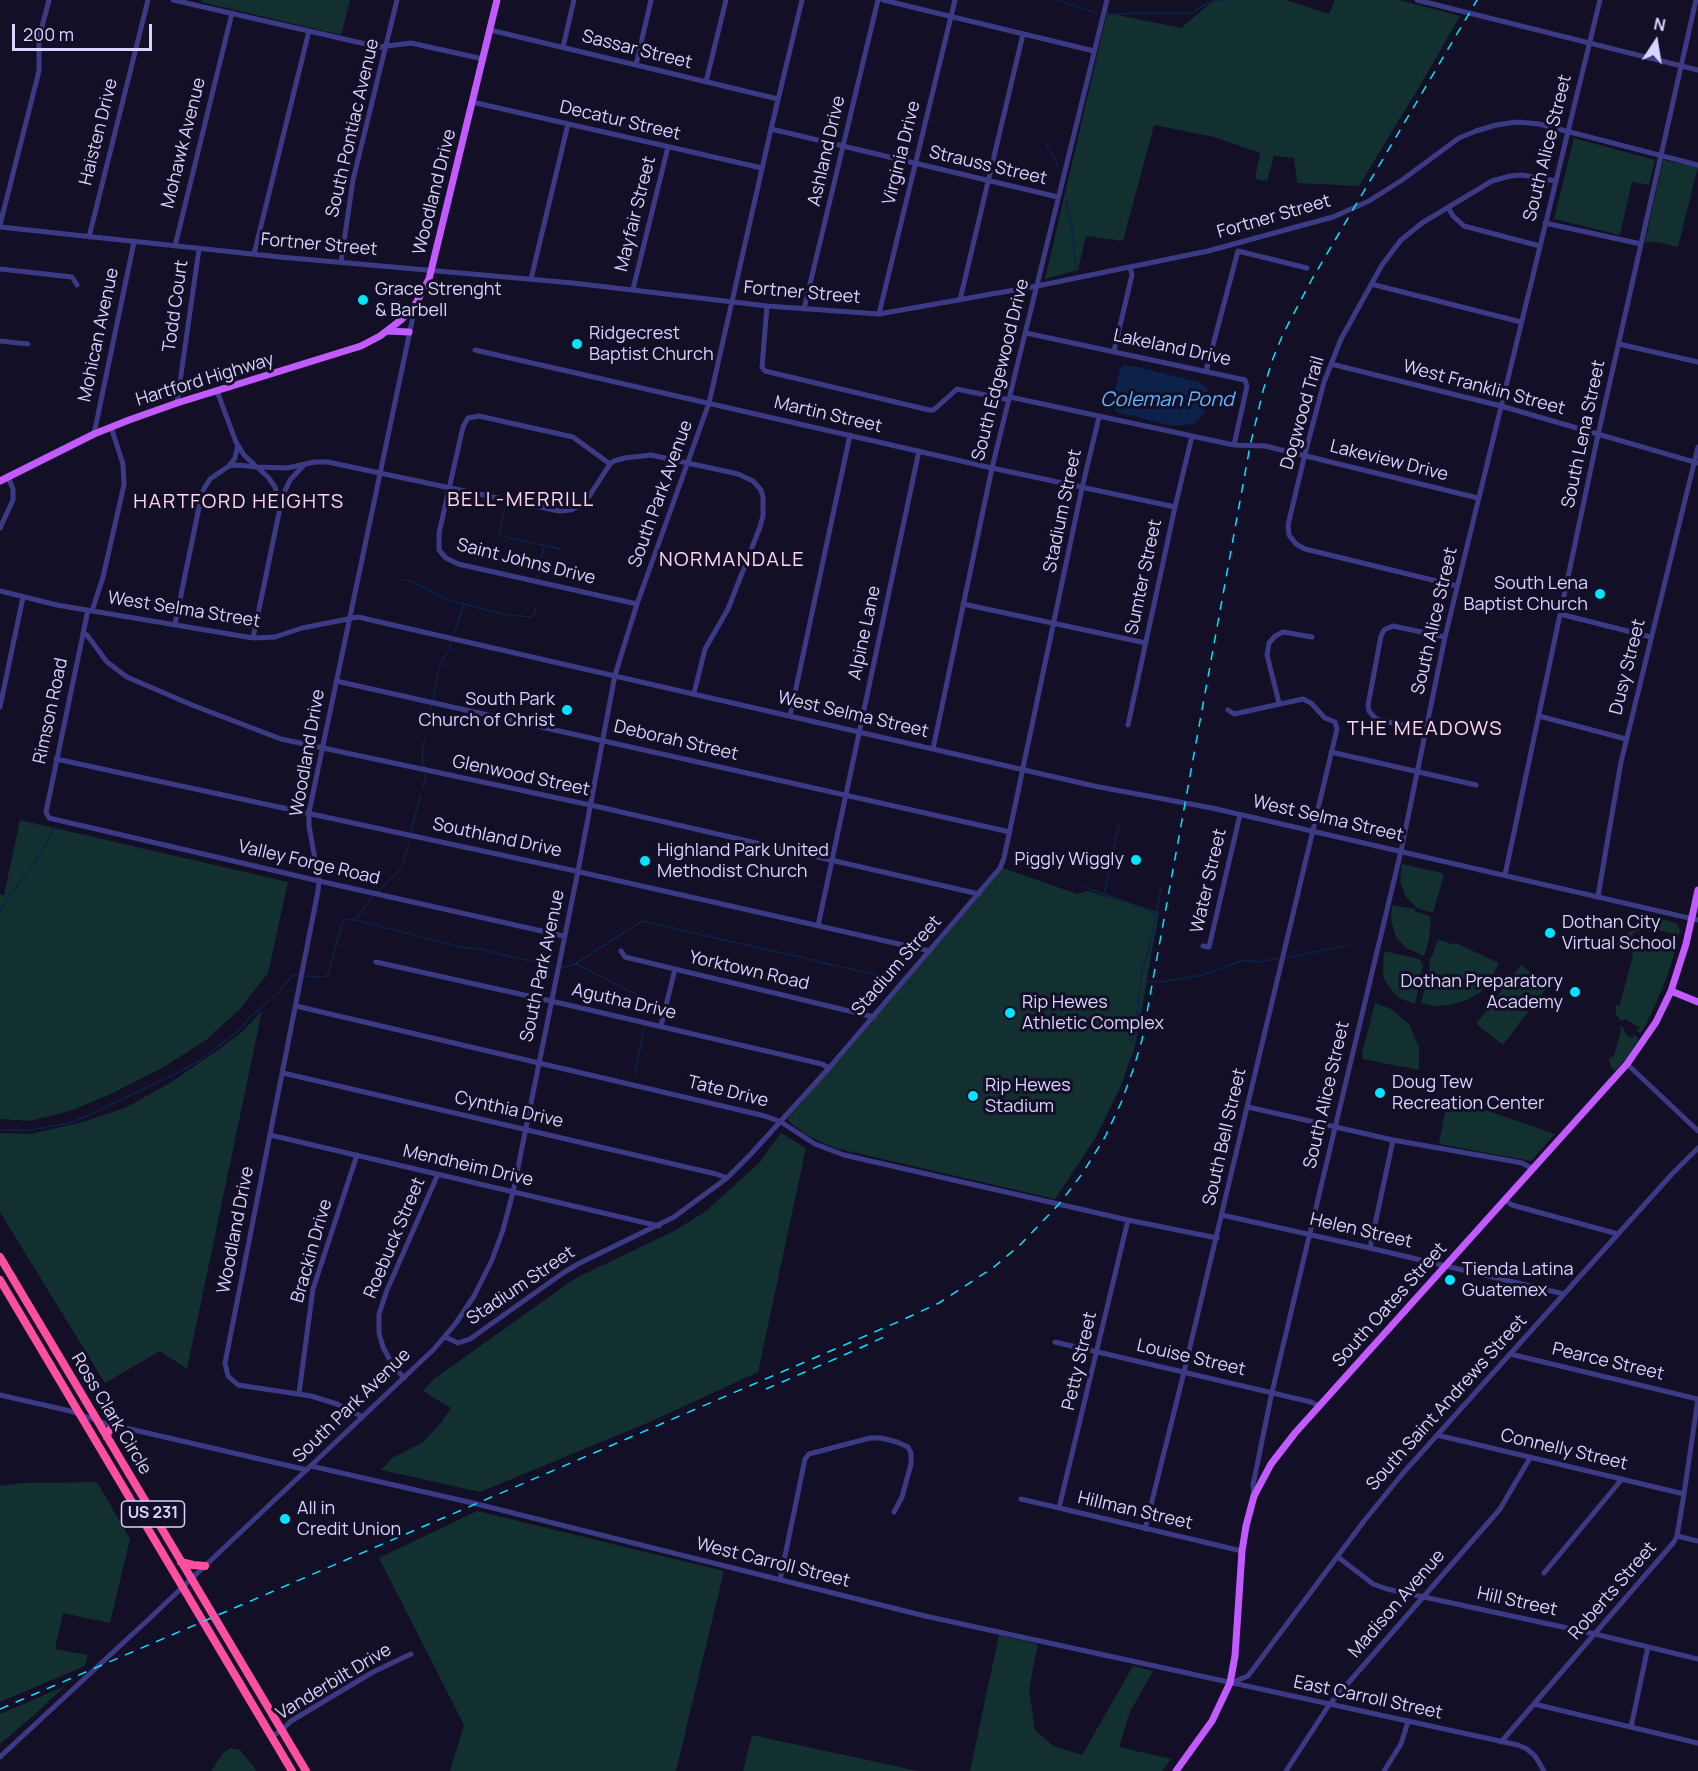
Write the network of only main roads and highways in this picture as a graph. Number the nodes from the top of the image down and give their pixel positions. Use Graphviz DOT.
graph roads {
  1 [pos="497,0"];
  2 [pos="415,305"];
  3 [pos="387,331"];
  4 [pos="409,332"];
  5 [pos="0,481"];
  6 [pos="1698,890"];
  7 [pos="1695,919"];
  8 [pos="1671,991"];
  9 [pos="1698,1002"];
  10 [pos="0,1257"];
  11 [pos="0,1280"];
  12 [pos="114,1425"];
  13 [pos="107,1437"];
  14 [pos="126,1469"];
  15 [pos="116,1475"];
  16 [pos="163,1531"];
  17 [pos="153,1538"];
  18 [pos="181,1562"];
  19 [pos="205,1566"];
  20 [pos="292,1771"];
  21 [pos="306,1771"];
  22 [pos="1176,1771"];
  1 -- 2 [label="main road, Woodland Drive"];
  2 -- 3 [label="main road, Hartford Highway"];
  3 -- 4 [label="main road"];
  3 -- 5 [label="main road, Hartford Highway"];
  6 -- 7 [label="main road, South Oates Street"];
  7 -- 8 [label="main road, South Oates Street"];
  8 -- 9 [label="main road"];
  8 -- 22 [label="main road, South Oates Street"];
  10 -- 13 [label="highway, Ross Clark Circle / US 231"];
  11 -- 15 [label="highway, Ross Clark Circle / US 231"];
  12 -- 13 [label="highway"];
  13 -- 14 [label="highway, Ross Clark Circle / US 231"];
  14 -- 15 [label="highway"];
  14 -- 16 [label="highway, Ross Clark Circle / US 231"];
  15 -- 17 [label="highway, Ross Clark Circle / US 231"];
  16 -- 17 [label="highway"];
  16 -- 18 [label="highway, Ross Clark Circle / US 231"];
  17 -- 20 [label="highway, Ross Clark Circle / US 231"];
  18 -- 19 [label="highway"];
  18 -- 21 [label="highway, Ross Clark Circle / US 231"];
}
